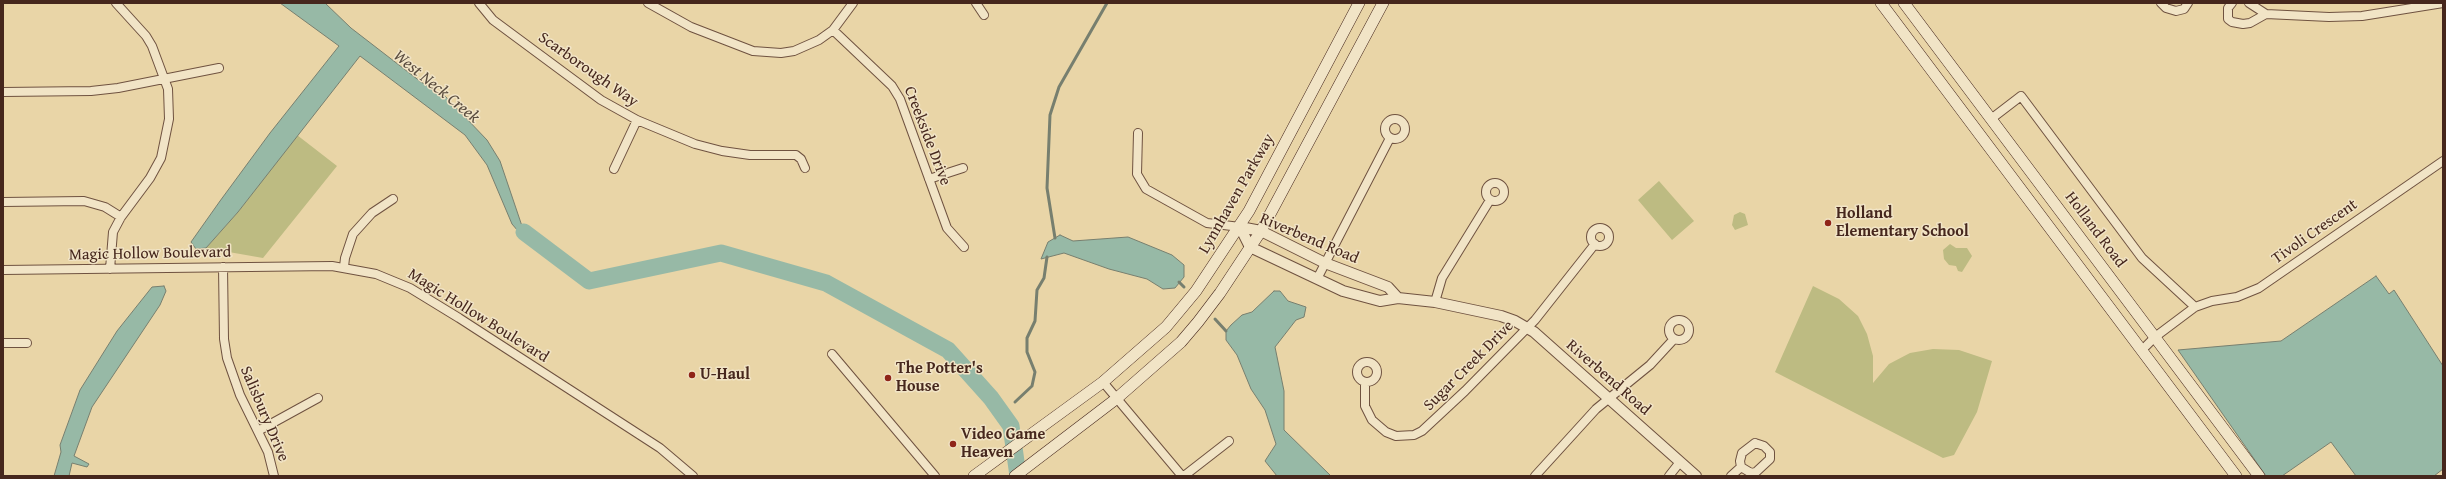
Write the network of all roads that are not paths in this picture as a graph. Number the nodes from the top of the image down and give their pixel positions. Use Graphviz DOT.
graph roads {
  1 [pos="116,3"];
  2 [pos="479,3"];
  3 [pos="648,3"];
  4 [pos="853,3"];
  5 [pos="976,3"];
  6 [pos="1359,3"];
  7 [pos="1383,3"];
  8 [pos="1881,3"];
  9 [pos="1904,3"];
  10 [pos="2161,3"];
  11 [pos="2188,3"];
  12 [pos="2232,3"];
  13 [pos="2249,3"];
  14 [pos="2443,4"];
  15 [pos="2266,14"];
  16 [pos="984,15"];
  17 [pos="833,30"];
  18 [pos="219,68"];
  19 [pos="165,79"];
  20 [pos="3,92"];
  21 [pos="1991,119"];
  22 [pos="637,120"];
  23 [pos="1138,133"];
  24 [pos="1390,138"];
  25 [pos="2443,161"];
  26 [pos="805,168"];
  27 [pos="963,168"];
  28 [pos="614,169"];
  29 [pos="929,179"];
  30 [pos="393,199"];
  31 [pos="1490,200"];
  32 [pos="3,202"];
  33 [pos="121,217"];
  34 [pos="1240,227"];
  35 [pos="1261,231"];
  36 [pos="1595,244"];
  37 [pos="964,247"];
  38 [pos="1250,248"];
  39 [pos="1325,263"];
  40 [pos="223,267"];
  41 [pos="344,268"];
  42 [pos="110,269"];
  43 [pos="3,270"];
  44 [pos="1316,279"];
  45 [pos="1398,298"];
  46 [pos="1435,302"];
  47 [pos="2195,307"];
  48 [pos="1527,328"];
  49 [pos="2154,337"];
  50 [pos="1674,338"];
  51 [pos="27,342"];
  52 [pos="3,343"];
  53 [pos="2142,350"];
  54 [pos="832,354"];
  55 [pos="1102,382"];
  56 [pos="1365,382"];
  57 [pos="318,398"];
  58 [pos="1608,398"];
  59 [pos="1116,399"];
  60 [pos="258,431"];
  61 [pos="1229,441"];
  62 [pos="1680,462"];
  63 [pos="1741,467"];
  64 [pos="274,476"];
  65 [pos="693,476"];
  66 [pos="935,476"];
  67 [pos="974,476"];
  68 [pos="1015,476"];
  69 [pos="1183,476"];
  70 [pos="1535,476"];
  71 [pos="1669,476"];
  72 [pos="1696,476"];
  73 [pos="1731,476"];
  74 [pos="2236,476"];
  75 [pos="2259,476"];
  1 -- 19 [label="street"];
  2 -- 22 [label="street, Scarborough Way"];
  3 -- 17 [label="street"];
  4 -- 17 [label="street"];
  5 -- 16 [label="street"];
  6 -- 34 [label="main road, Lynnhaven Parkway"];
  7 -- 35 [label="main road"];
  8 -- 53 [label="main road"];
  9 -- 21 [label="main road, Holland Road"];
  10 -- 11 [label="street"];
  12 -- 15 [label="street"];
  13 -- 15 [label="street"];
  14 -- 15 [label="street"];
  17 -- 29 [label="street, Creekside Drive"];
  18 -- 19 [label="street"];
  19 -- 20 [label="street"];
  19 -- 33 [label="street"];
  21 -- 47 [label="street"];
  21 -- 49 [label="main road, Holland Road"];
  22 -- 26 [label="street, Scarborough Way"];
  22 -- 28 [label="street"];
  23 -- 34 [label="street"];
  24 -- 39 [label="street"];
  25 -- 47 [label="street, Tivoli Crescent"];
  27 -- 29 [label="street"];
  29 -- 37 [label="street, Creekside Drive"];
  30 -- 41 [label="street"];
  31 -- 46 [label="street"];
  32 -- 33 [label="street"];
  33 -- 42 [label="street"];
  34 -- 35 [label="street, Riverbend Road"];
  34 -- 38 [label="street, Riverbend Road"];
  34 -- 55 [label="main road, Lynnhaven Parkway"];
  35 -- 38 [label="main road"];
  35 -- 39 [label="street, Riverbend Road"];
  36 -- 48 [label="street, Sugar Creek Drive"];
  38 -- 44 [label="street, Riverbend Road"];
  38 -- 59 [label="main road"];
  39 -- 44 [label="street"];
  39 -- 45 [label="street, Riverbend Road"];
  40 -- 41 [label="street, Magic Hollow Boulevard"];
  40 -- 42 [label="street, Magic Hollow Boulevard"];
  40 -- 60 [label="street, Salisbury Drive"];
  41 -- 65 [label="street, Magic Hollow Boulevard"];
  42 -- 43 [label="street, Magic Hollow Boulevard"];
  44 -- 45 [label="street, Riverbend Road"];
  45 -- 46 [label="street, Riverbend Road"];
  46 -- 48 [label="street, Riverbend Road"];
  47 -- 49 [label="street, Tivoli Crescent"];
  48 -- 56 [label="street, Sugar Creek Drive"];
  48 -- 58 [label="street, Riverbend Road"];
  49 -- 53 [label="street, Tivoli Crescent"];
  49 -- 75 [label="main road, Holland Road"];
  50 -- 58 [label="street"];
  51 -- 52 [label="street"];
  53 -- 74 [label="main road"];
  54 -- 66 [label="street"];
  55 -- 59 [label="street"];
  55 -- 67 [label="main road, Lynnhaven Parkway"];
  57 -- 60 [label="street"];
  58 -- 62 [label="street, Riverbend Road"];
  58 -- 70 [label="street"];
  59 -- 68 [label="main road"];
  59 -- 69 [label="street"];
  60 -- 64 [label="street, Salisbury Drive"];
  61 -- 69 [label="street"];
  62 -- 71 [label="street"];
  62 -- 72 [label="street, Riverbend Road"];
  63 -- 73 [label="street"];
}
